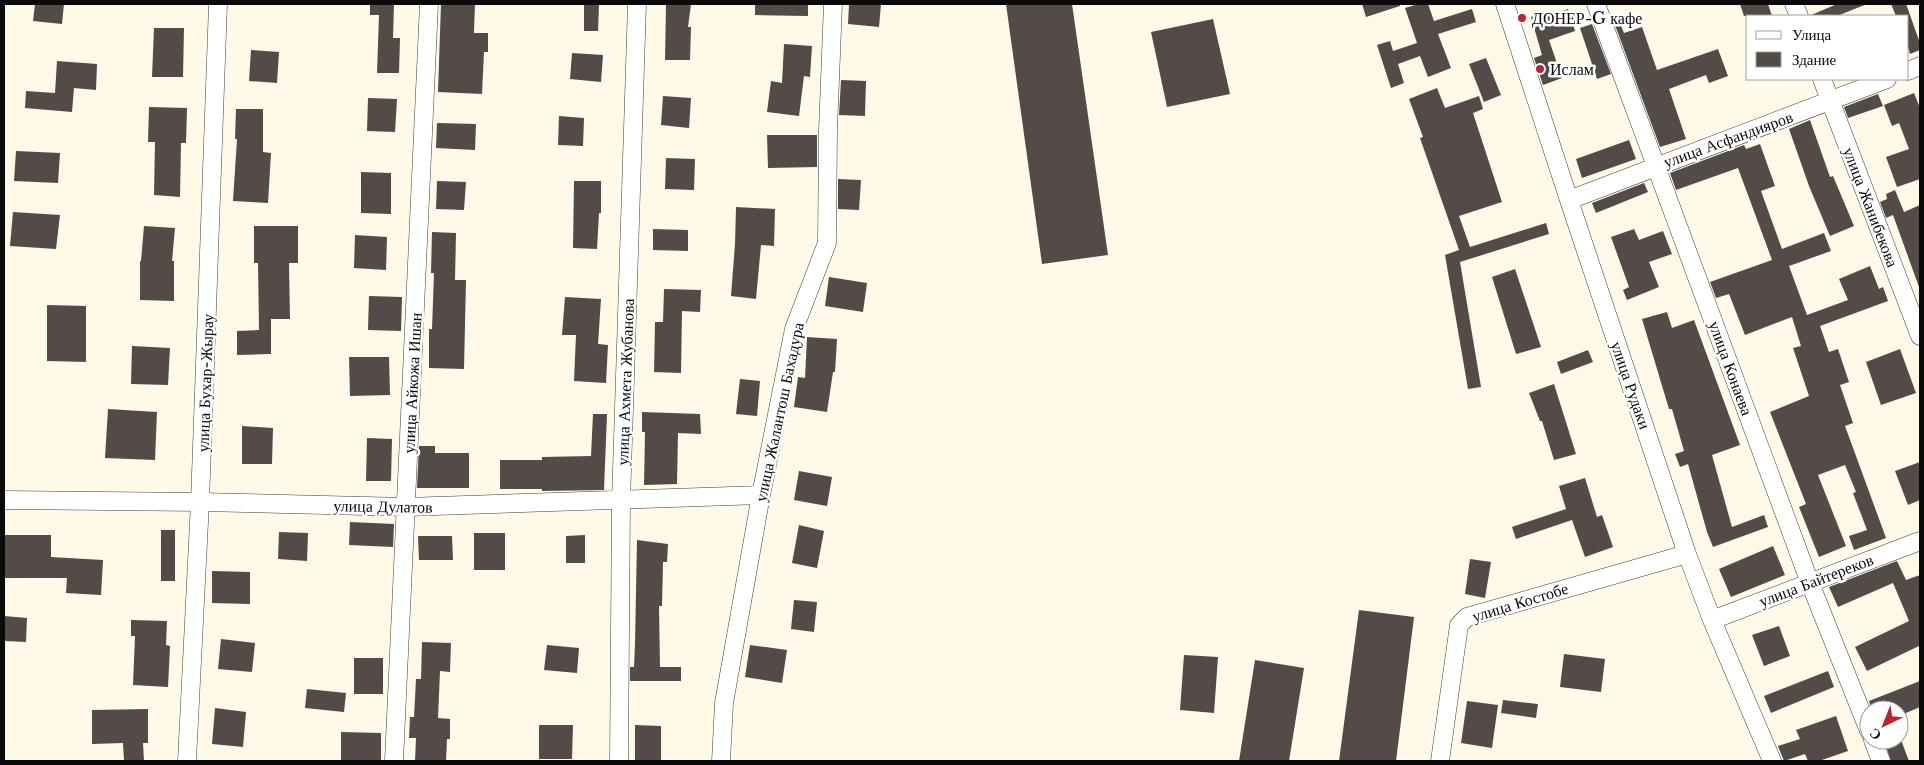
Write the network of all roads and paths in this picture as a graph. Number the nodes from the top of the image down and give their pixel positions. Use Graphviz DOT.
graph roads {
  1 [pos="218,4"];
  2 [pos="429,4"];
  3 [pos="637,4"];
  4 [pos="833,4"];
  5 [pos="1505,4"];
  6 [pos="1596,4"];
  7 [pos="1822,80"];
  8 [pos="1885,80"];
  9 [pos="1830,101"];
  10 [pos="1657,166"];
  11 [pos="1569,200"];
  12 [pos="1920,336"];
  13 [pos="761,495"];
  14 [pos="4,500"];
  15 [pos="621,501"];
  16 [pos="200,502"];
  17 [pos="406,507"];
  18 [pos="1920,541"];
  19 [pos="1687,554"];
  20 [pos="1810,583"];
  21 [pos="1712,620"];
  22 [pos="1859,706"];
  23 [pos="187,761"];
  24 [pos="394,761"];
  25 [pos="619,761"];
  26 [pos="721,761"];
  27 [pos="1440,761"];
  28 [pos="1772,761"];
  1 -- 16 [label="street, улица Бухар-Жырау"];
  2 -- 17 [label="street, улица Айкожа Ишан"];
  3 -- 15 [label="street, улица Ахмета Жубанова"];
  4 -- 13 [label="street, улица Жалантош Бахадура"];
  5 -- 11 [label="street, улица Рудаки"];
  6 -- 10 [label="street, улица Конаева"];
  7 -- 9 [label="street, улица Жанибекова"];
  8 -- 9 [label="street, улица Асфандияров"];
  9 -- 10 [label="street, улица Асфандияров"];
  9 -- 12 [label="street, улица Жанибекова"];
  10 -- 11 [label="street, улица Асфандияров"];
  10 -- 20 [label="street, улица Конаева"];
  11 -- 19 [label="street, улица Рудаки"];
  13 -- 15 [label="street, улица Дулатов"];
  13 -- 26 [label="street, улица Жалантош Бахадура"];
  14 -- 16 [label="street, улица Дулатов"];
  15 -- 17 [label="street, улица Дулатов"];
  15 -- 25 [label="street, улица Ахмета Жубанова"];
  16 -- 17 [label="street, улица Дулатов"];
  16 -- 23 [label="street, улица Бухар-Жырау"];
  17 -- 24 [label="street, улица Айкожа Ишан"];
  18 -- 20 [label="street, улица Байтереков"];
  19 -- 21 [label="street, улица Рудаки"];
  19 -- 27 [label="street, улица Костобе"];
  20 -- 21 [label="street, улица Байтереков"];
  20 -- 22 [label="street, улица Конаева"];
  21 -- 28 [label="street, улица Рудаки"];
}
